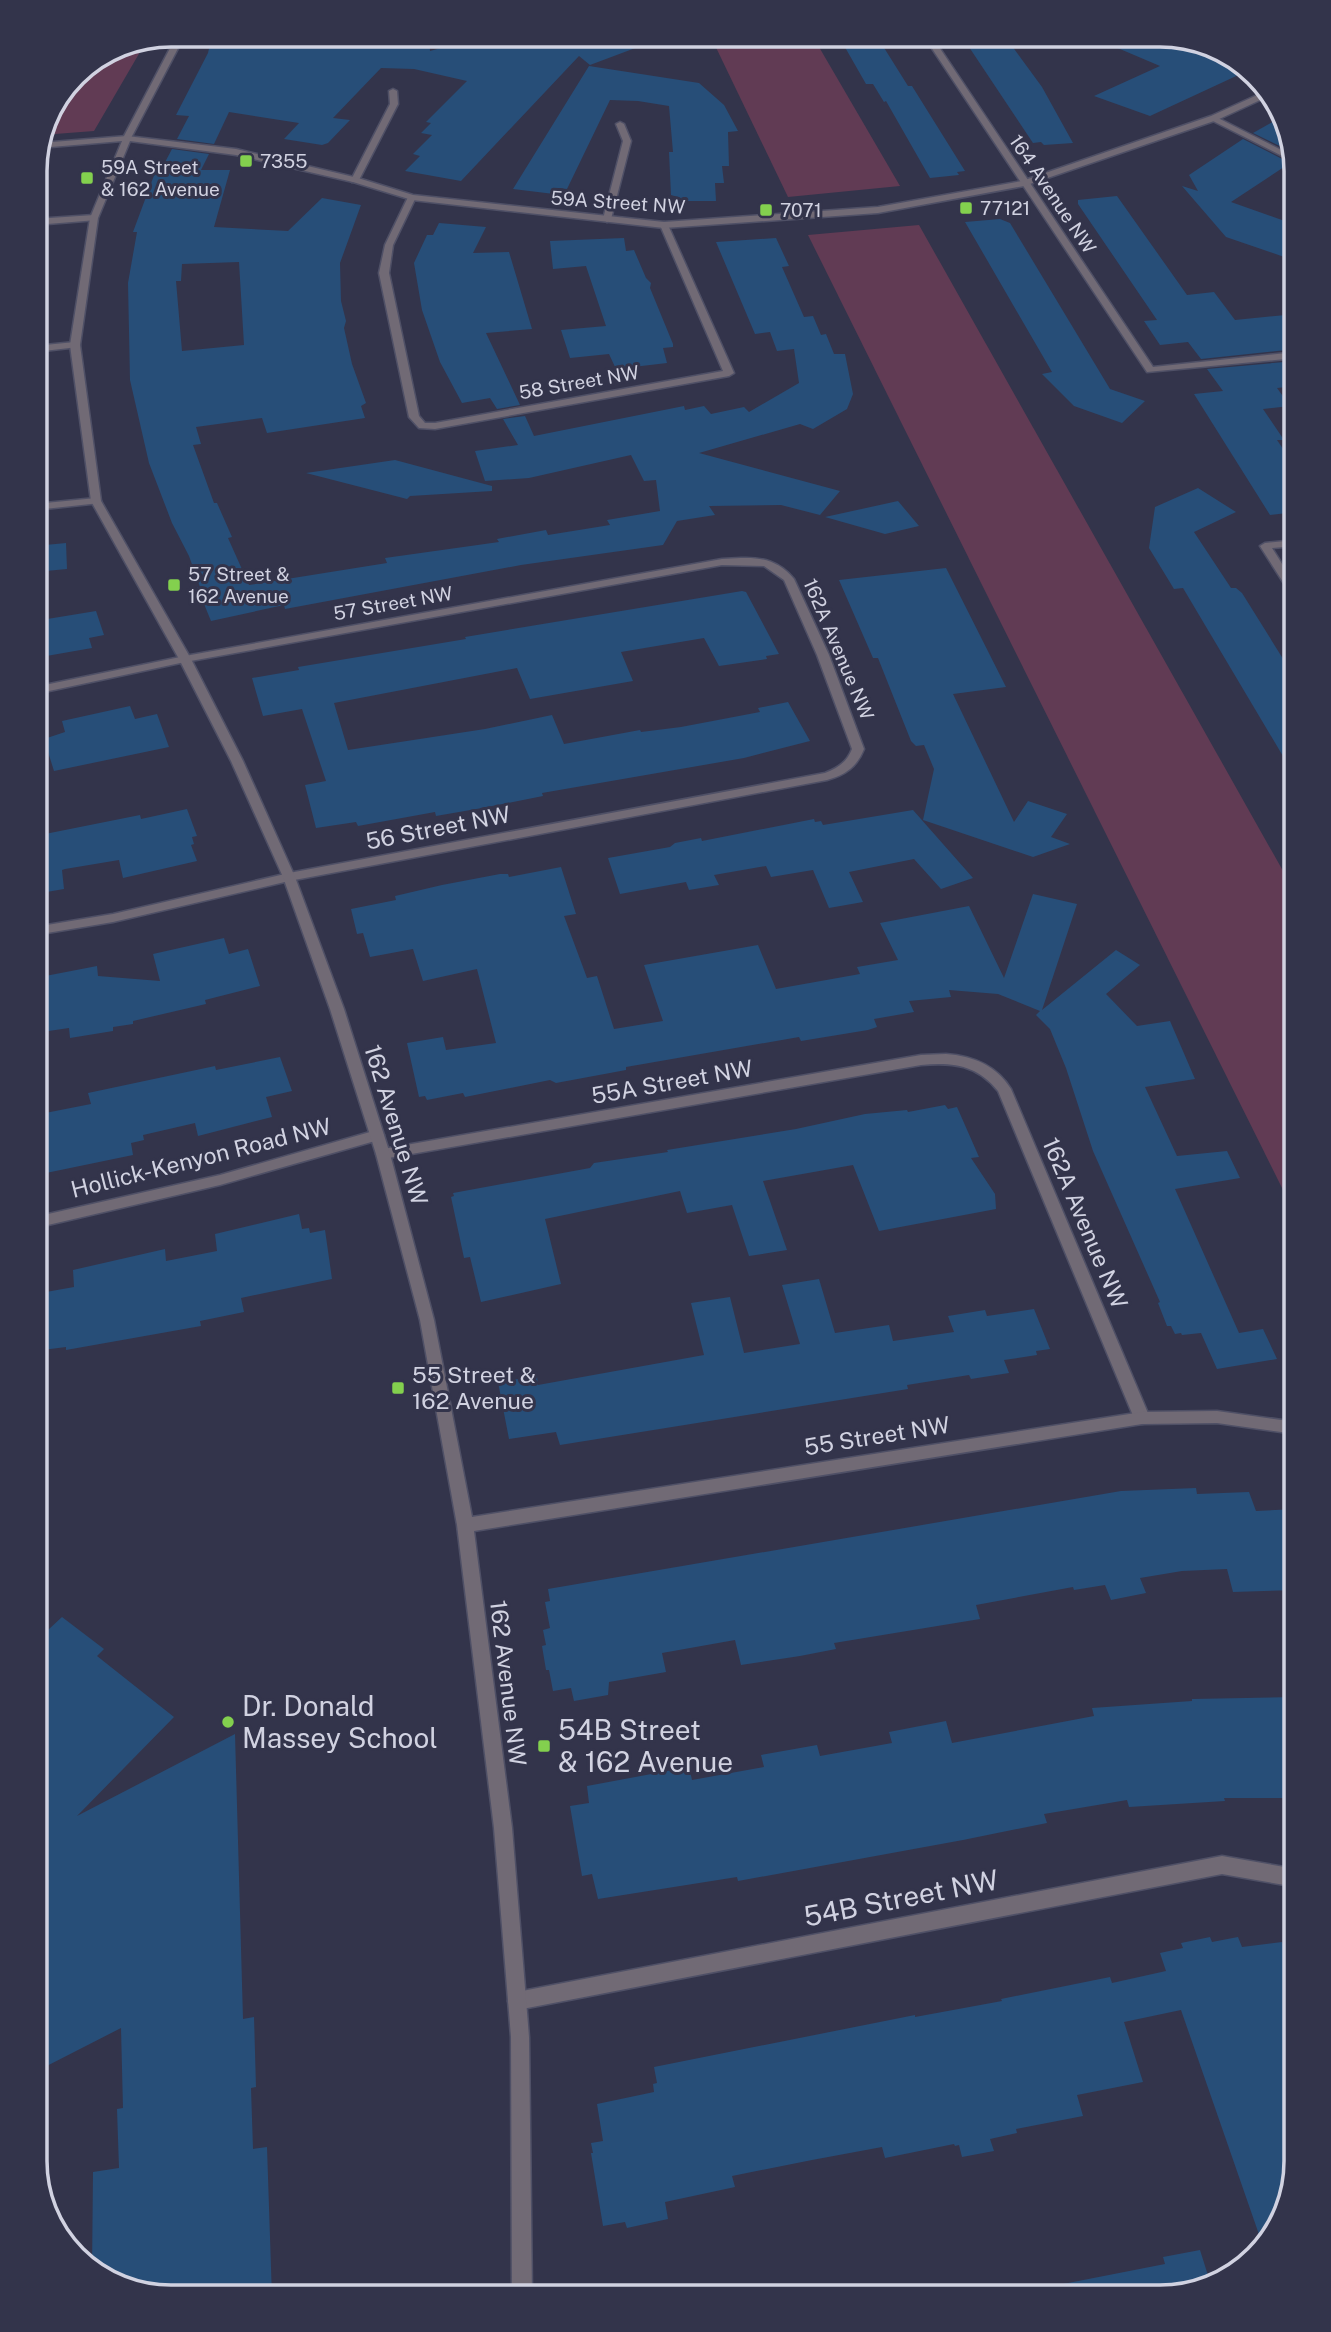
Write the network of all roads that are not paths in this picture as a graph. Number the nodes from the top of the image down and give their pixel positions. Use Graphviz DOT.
graph roads {
  1 [pos="173,48"];
  2 [pos="936,48"];
  3 [pos="393,91"];
  4 [pos="1259,97"];
  5 [pos="1214,118"];
  6 [pos="620,124"];
  7 [pos="127,138"];
  8 [pos="50,145"];
  9 [pos="1283,155"];
  10 [pos="355,180"];
  11 [pos="1024,183"];
  12 [pos="412,197"];
  13 [pos="94,218"];
  14 [pos="607,219"];
  15 [pos="48,221"];
  16 [pos="664,225"];
  17 [pos="75,345"];
  18 [pos="48,348"];
  19 [pos="1284,356"];
  20 [pos="96,501"];
  21 [pos="48,506"];
  22 [pos="1284,544"];
  23 [pos="759,561"];
  24 [pos="1284,575"];
  25 [pos="185,659"];
  26 [pos="48,688"];
  27 [pos="848,766"];
  28 [pos="289,877"];
  29 [pos="48,929"];
  30 [pos="968,1061"];
  31 [pos="377,1135"];
  32 [pos="383,1154"];
  33 [pos="47,1220"];
  34 [pos="1142,1418"];
  35 [pos="1284,1426"];
  36 [pos="465,1525"];
  37 [pos="1284,1876"];
  38 [pos="517,2001"];
  39 [pos="522,2284"];
  1 -- 7 [label="street, 162 Avenue NW"];
  2 -- 11 [label="street, 164 Avenue NW"];
  3 -- 10 [label="street"];
  4 -- 5 [label="street, 59A Street NW"];
  5 -- 9 [label="street"];
  5 -- 11 [label="street, 59A Street NW"];
  6 -- 14 [label="street"];
  7 -- 8 [label="street, 59A Street NW"];
  7 -- 10 [label="street, 59A Street NW"];
  7 -- 13 [label="street, 162 Avenue NW"];
  10 -- 12 [label="street, 59A Street NW"];
  11 -- 16 [label="street, 59A Street NW"];
  11 -- 19 [label="street, 164 Avenue NW"];
  12 -- 14 [label="street, 59A Street NW"];
  12 -- 16 [label="street, 58 Street NW"];
  13 -- 15 [label="street"];
  13 -- 17 [label="street, 162 Avenue NW"];
  14 -- 16 [label="street, 59A Street NW"];
  17 -- 18 [label="street"];
  17 -- 20 [label="street, 162 Avenue NW"];
  20 -- 21 [label="street"];
  20 -- 25 [label="street, 162 Avenue NW"];
  22 -- 24 [label="street"];
  23 -- 25 [label="street, 57 Street NW"];
  23 -- 27 [label="street, 162A Avenue NW"];
  25 -- 26 [label="street, 57 Street NW"];
  25 -- 28 [label="street, 162 Avenue NW"];
  27 -- 28 [label="street, 56 Street NW"];
  28 -- 29 [label="street, 56 Street NW"];
  28 -- 31 [label="street, 162 Avenue NW"];
  30 -- 32 [label="street, 55A Street NW"];
  30 -- 34 [label="street, 162A Avenue NW"];
  31 -- 32 [label="street, 162 Avenue NW"];
  31 -- 33 [label="street, Hollick-Kenyon Road NW"];
  32 -- 36 [label="street, 162 Avenue NW"];
  34 -- 35 [label="street, 55 Street NW"];
  34 -- 36 [label="street, 55 Street NW"];
  36 -- 38 [label="street, 162 Avenue NW"];
  37 -- 38 [label="street, 54B Street NW"];
  38 -- 39 [label="street, 162 Avenue NW"];
}
